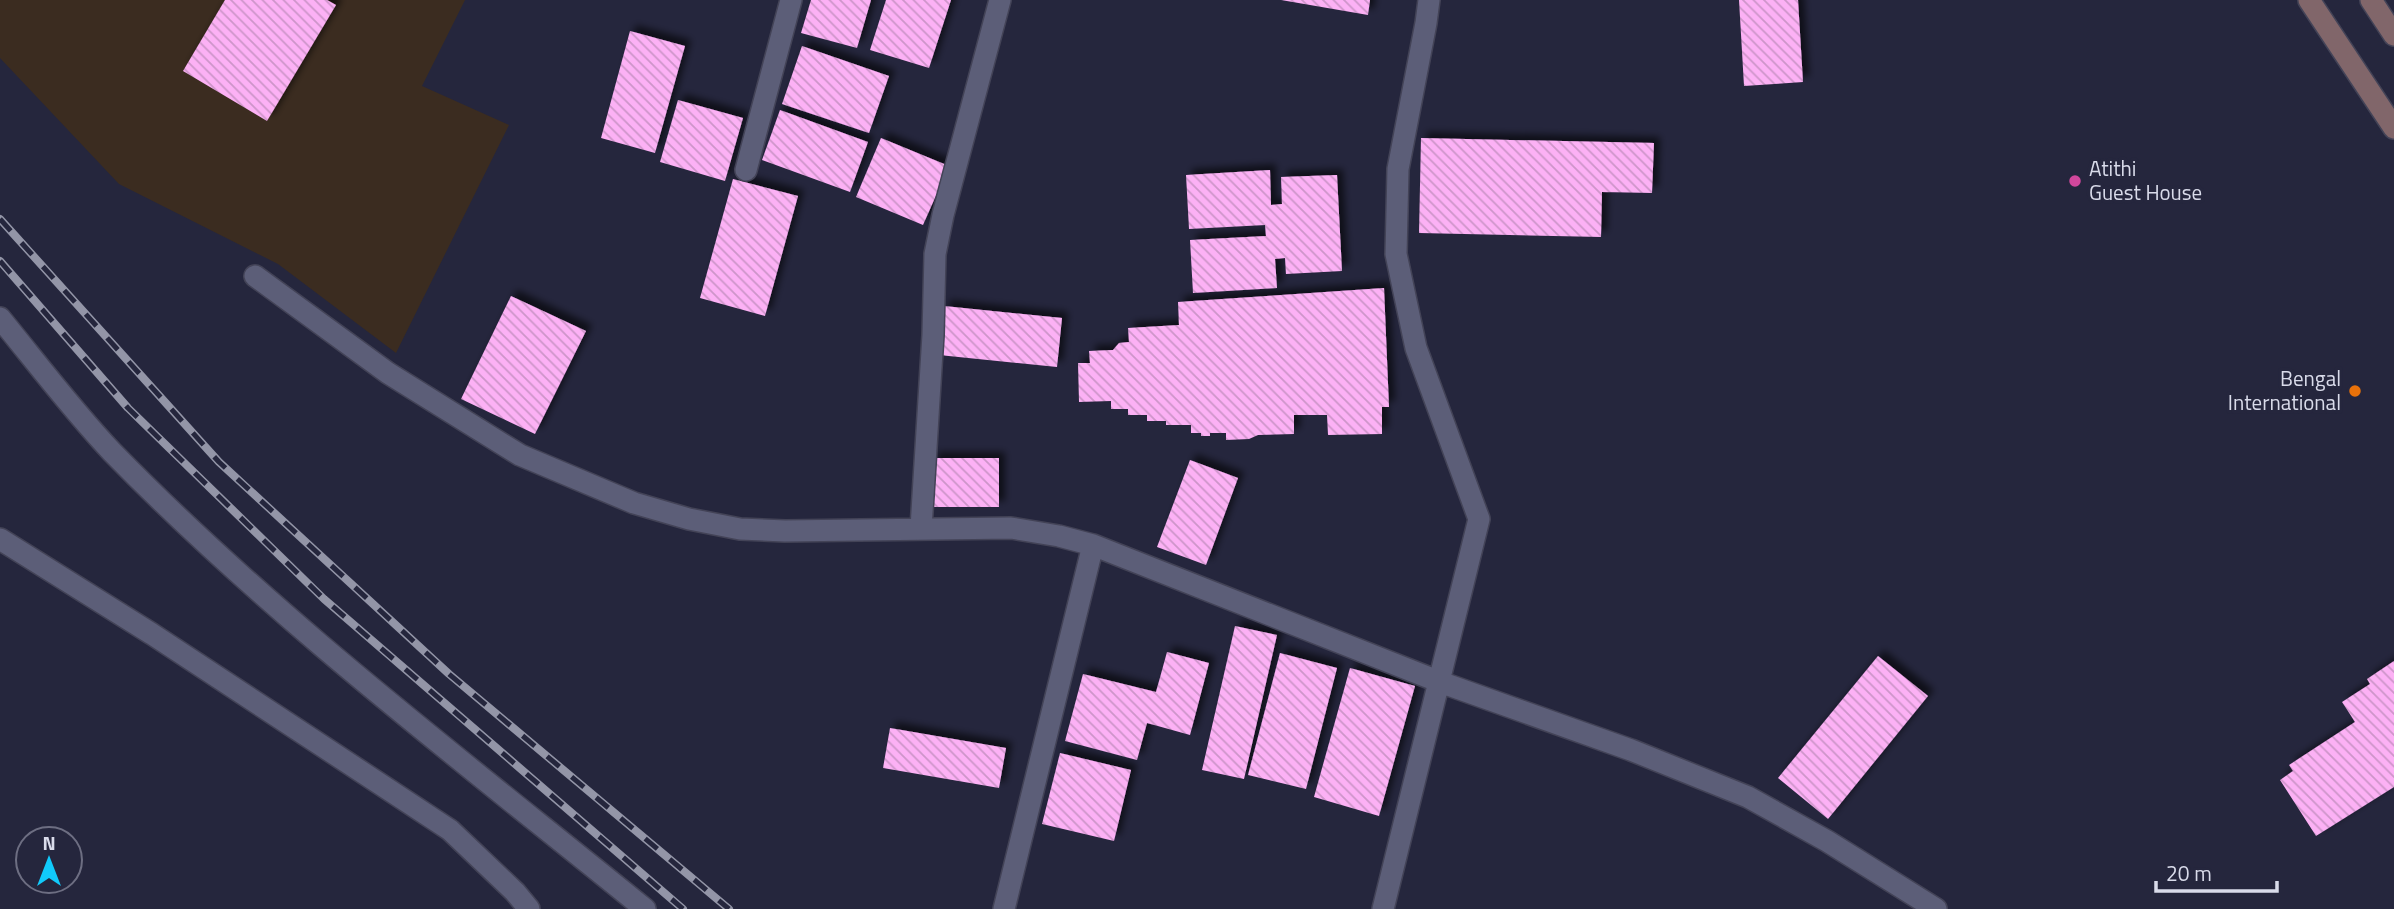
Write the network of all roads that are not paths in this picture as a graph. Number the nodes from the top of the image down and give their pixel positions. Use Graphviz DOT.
graph roads {
  1 [pos="791,0"];
  2 [pos="1000,0"];
  3 [pos="1429,0"];
  4 [pos="2309,0"];
  5 [pos="2371,0"];
  6 [pos="2394,33"];
  7 [pos="2394,128"];
  8 [pos="746,170"];
  9 [pos="255,276"];
  10 [pos="0,318"];
  11 [pos="921,528"];
  12 [pos="0,539"];
  13 [pos="1093,545"];
  14 [pos="1440,682"];
  15 [pos="528,909"];
  16 [pos="645,909"];
  17 [pos="1004,909"];
  18 [pos="1383,909"];
  19 [pos="1937,909"];
  1 -- 8 [label="street"];
  2 -- 11 [label="street"];
  3 -- 14 [label="street"];
  4 -- 7 [label="main road"];
  5 -- 6 [label="main road"];
  9 -- 11 [label="street"];
  10 -- 16 [label="street"];
  11 -- 13 [label="street"];
  12 -- 15 [label="street"];
  13 -- 14 [label="street"];
  13 -- 17 [label="street"];
  14 -- 18 [label="street"];
  14 -- 19 [label="street"];
}
